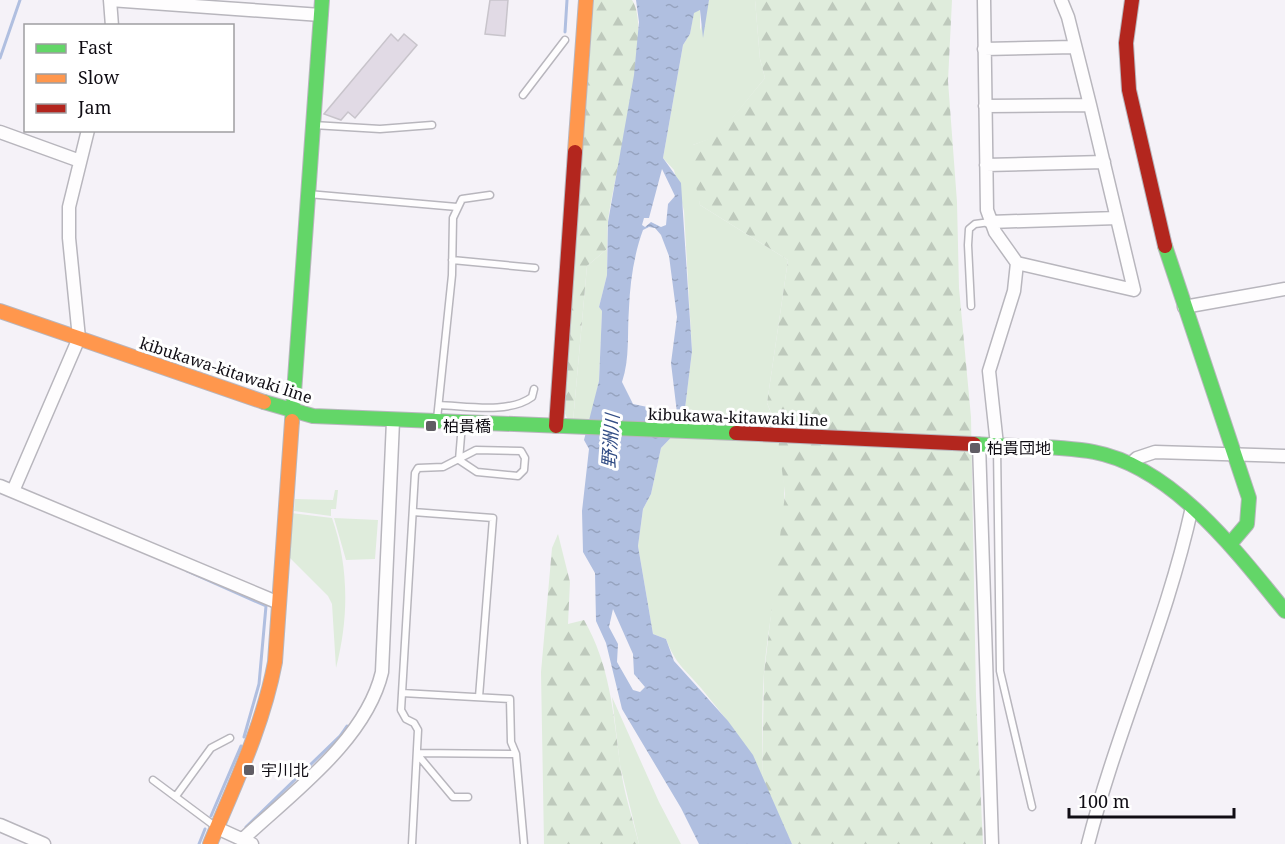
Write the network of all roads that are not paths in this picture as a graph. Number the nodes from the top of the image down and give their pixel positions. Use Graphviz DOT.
graph roads {
  1 [pos="110,0"];
  2 [pos="322,0"];
  3 [pos="585,0"];
  4 [pos="984,0"];
  5 [pos="1061,0"];
  6 [pos="1132,0"];
  7 [pos="321,15"];
  8 [pos="112,24"];
  9 [pos="565,40"];
  10 [pos="1074,47"];
  11 [pos="984,49"];
  12 [pos="523,94"];
  13 [pos="1090,105"];
  14 [pos="985,106"];
  15 [pos="432,124"];
  16 [pos="313,125"];
  17 [pos="0,132"];
  18 [pos="87,132"];
  19 [pos="80,161"];
  20 [pos="1104,162"];
  21 [pos="986,165"];
  22 [pos="308,194"];
  23 [pos="490,195"];
  24 [pos="457,207"];
  25 [pos="1117,218"];
  26 [pos="990,222"];
  27 [pos="452,260"];
  28 [pos="1017,263"];
  29 [pos="535,268"];
  30 [pos="1285,290"];
  31 [pos="971,306"];
  32 [pos="1184,307"];
  33 [pos="0,311"];
  34 [pos="79,338"];
  35 [pos="534,389"];
  36 [pos="439,405"];
  37 [pos="292,412"];
  38 [pos="393,421"];
  39 [pos="437,422"];
  40 [pos="462,423"];
  41 [pos="563,427"];
  42 [pos="979,444"];
  43 [pos="997,445"];
  44 [pos="1234,454"];
  45 [pos="1285,456"];
  46 [pos="459,460"];
  47 [pos="1130,464"];
  48 [pos="0,486"];
  49 [pos="12,491"];
  50 [pos="1192,507"];
  51 [pos="413,512"];
  52 [pos="1230,544"];
  53 [pos="279,603"];
  54 [pos="1285,611"];
  55 [pos="402,693"];
  56 [pos="479,697"];
  57 [pos="230,738"];
  58 [pos="417,753"];
  59 [pos="516,754"];
  60 [pos="153,780"];
  61 [pos="176,796"];
  62 [pos="468,797"];
  63 [pos="1032,807"];
  64 [pos="0,825"];
  65 [pos="217,828"];
  66 [pos="248,842"];
  67 [pos="44,844"];
  68 [pos="210,844"];
  69 [pos="412,844"];
  70 [pos="524,844"];
  71 [pos="992,844"];
  72 [pos="1088,844"];
  1 -- 7 [label="street"];
  1 -- 8 [label="street"];
  2 -- 7 [label="street"];
  3 -- 41 [label="street"];
  4 -- 11 [label="street"];
  5 -- 10 [label="street"];
  6 -- 32 [label="street"];
  7 -- 16 [label="street"];
  9 -- 12 [label="lane"];
  10 -- 11 [label="street"];
  10 -- 13 [label="street"];
  11 -- 14 [label="street"];
  13 -- 14 [label="street"];
  13 -- 20 [label="street"];
  14 -- 21 [label="street"];
  15 -- 16 [label="lane"];
  16 -- 22 [label="street"];
  17 -- 19 [label="street"];
  18 -- 19 [label="street"];
  19 -- 34 [label="street"];
  20 -- 21 [label="street"];
  20 -- 25 [label="street"];
  21 -- 26 [label="street"];
  22 -- 24 [label="lane"];
  22 -- 37 [label="street"];
  23 -- 24 [label="lane"];
  24 -- 27 [label="lane"];
  25 -- 26 [label="street"];
  25 -- 28 [label="street"];
  26 -- 28 [label="street"];
  26 -- 31 [label="lane"];
  27 -- 29 [label="lane"];
  27 -- 36 [label="lane"];
  28 -- 43 [label="street"];
  30 -- 32 [label="street"];
  32 -- 44 [label="street"];
  33 -- 34 [label="street, kibukawa-kitawaki line"];
  34 -- 37 [label="street, kibukawa-kitawaki line"];
  34 -- 49 [label="street"];
  35 -- 36 [label="lane"];
  36 -- 39 [label="lane"];
  37 -- 38 [label="street, kibukawa-kitawaki line"];
  37 -- 53 [label="street"];
  38 -- 39 [label="street, kibukawa-kitawaki line"];
  38 -- 66 [label="street"];
  39 -- 40 [label="street, kibukawa-kitawaki line"];
  40 -- 41 [label="street, kibukawa-kitawaki line"];
  40 -- 46 [label="lane"];
  41 -- 42 [label="street, kibukawa-kitawaki line"];
  42 -- 43 [label="street, kibukawa-kitawaki line"];
  42 -- 71 [label="street"];
  43 -- 47 [label="street, kibukawa-kitawaki line"];
  43 -- 63 [label="lane"];
  44 -- 45 [label="street"];
  44 -- 47 [label="street"];
  44 -- 52 [label="street"];
  46 -- 46 [label="lane"];
  46 -- 51 [label="lane"];
  47 -- 50 [label="street, kibukawa-kitawaki line"];
  48 -- 49 [label="street"];
  49 -- 53 [label="street"];
  50 -- 52 [label="street, kibukawa-kitawaki line"];
  50 -- 72 [label="street"];
  51 -- 55 [label="lane"];
  51 -- 56 [label="lane"];
  52 -- 54 [label="street, kibukawa-kitawaki line"];
  53 -- 65 [label="street"];
  55 -- 56 [label="lane"];
  55 -- 58 [label="lane"];
  56 -- 59 [label="lane"];
  57 -- 61 [label="lane"];
  58 -- 59 [label="lane"];
  58 -- 62 [label="lane"];
  58 -- 69 [label="lane"];
  59 -- 70 [label="lane"];
  60 -- 61 [label="lane"];
  61 -- 65 [label="lane"];
  64 -- 67 [label="street"];
  65 -- 66 [label="street"];
  65 -- 68 [label="street"];
}
